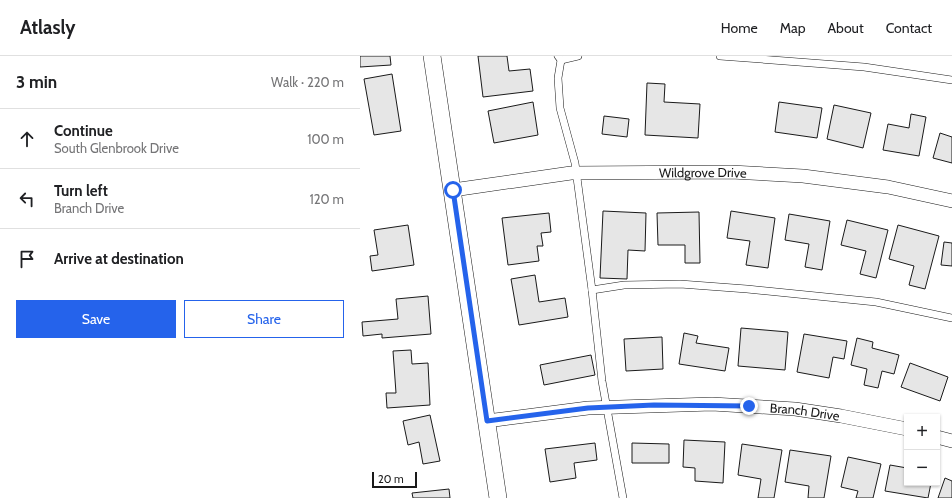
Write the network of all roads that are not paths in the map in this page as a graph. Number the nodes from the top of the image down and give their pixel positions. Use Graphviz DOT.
graph roads {
  1 [pos="432,56"];
  2 [pos="578,56"];
  3 [pos="720,56"];
  4 [pos="559,58"];
  5 [pos="952,80"];
  6 [pos="575,173"];
  7 [pos="453,190"];
  8 [pos="952,201"];
  9 [pos="592,290"];
  10 [pos="952,318"];
  11 [pos="606,407"];
  12 [pos="487,421"];
  13 [pos="904,429"];
  14 [pos="940,438"];
  15 [pos="952,441"];
  16 [pos="498,498"];
  17 [pos="623,498"];
  1 -- 7 [label="street"];
  2 -- 4 [label="lane"];
  3 -- 5 [label="lane"];
  4 -- 6 [label="lane"];
  6 -- 7 [label="street, Wildgrove Drive"];
  6 -- 8 [label="street, Wildgrove Drive"];
  6 -- 9 [label="lane"];
  7 -- 12 [label="street"];
  9 -- 10 [label="lane"];
  9 -- 11 [label="lane"];
  11 -- 12 [label="street, Branch Drive"];
  11 -- 13 [label="street, Branch Drive"];
  11 -- 17 [label="lane"];
  12 -- 16 [label="street"];
  14 -- 15 [label="street"];
}
